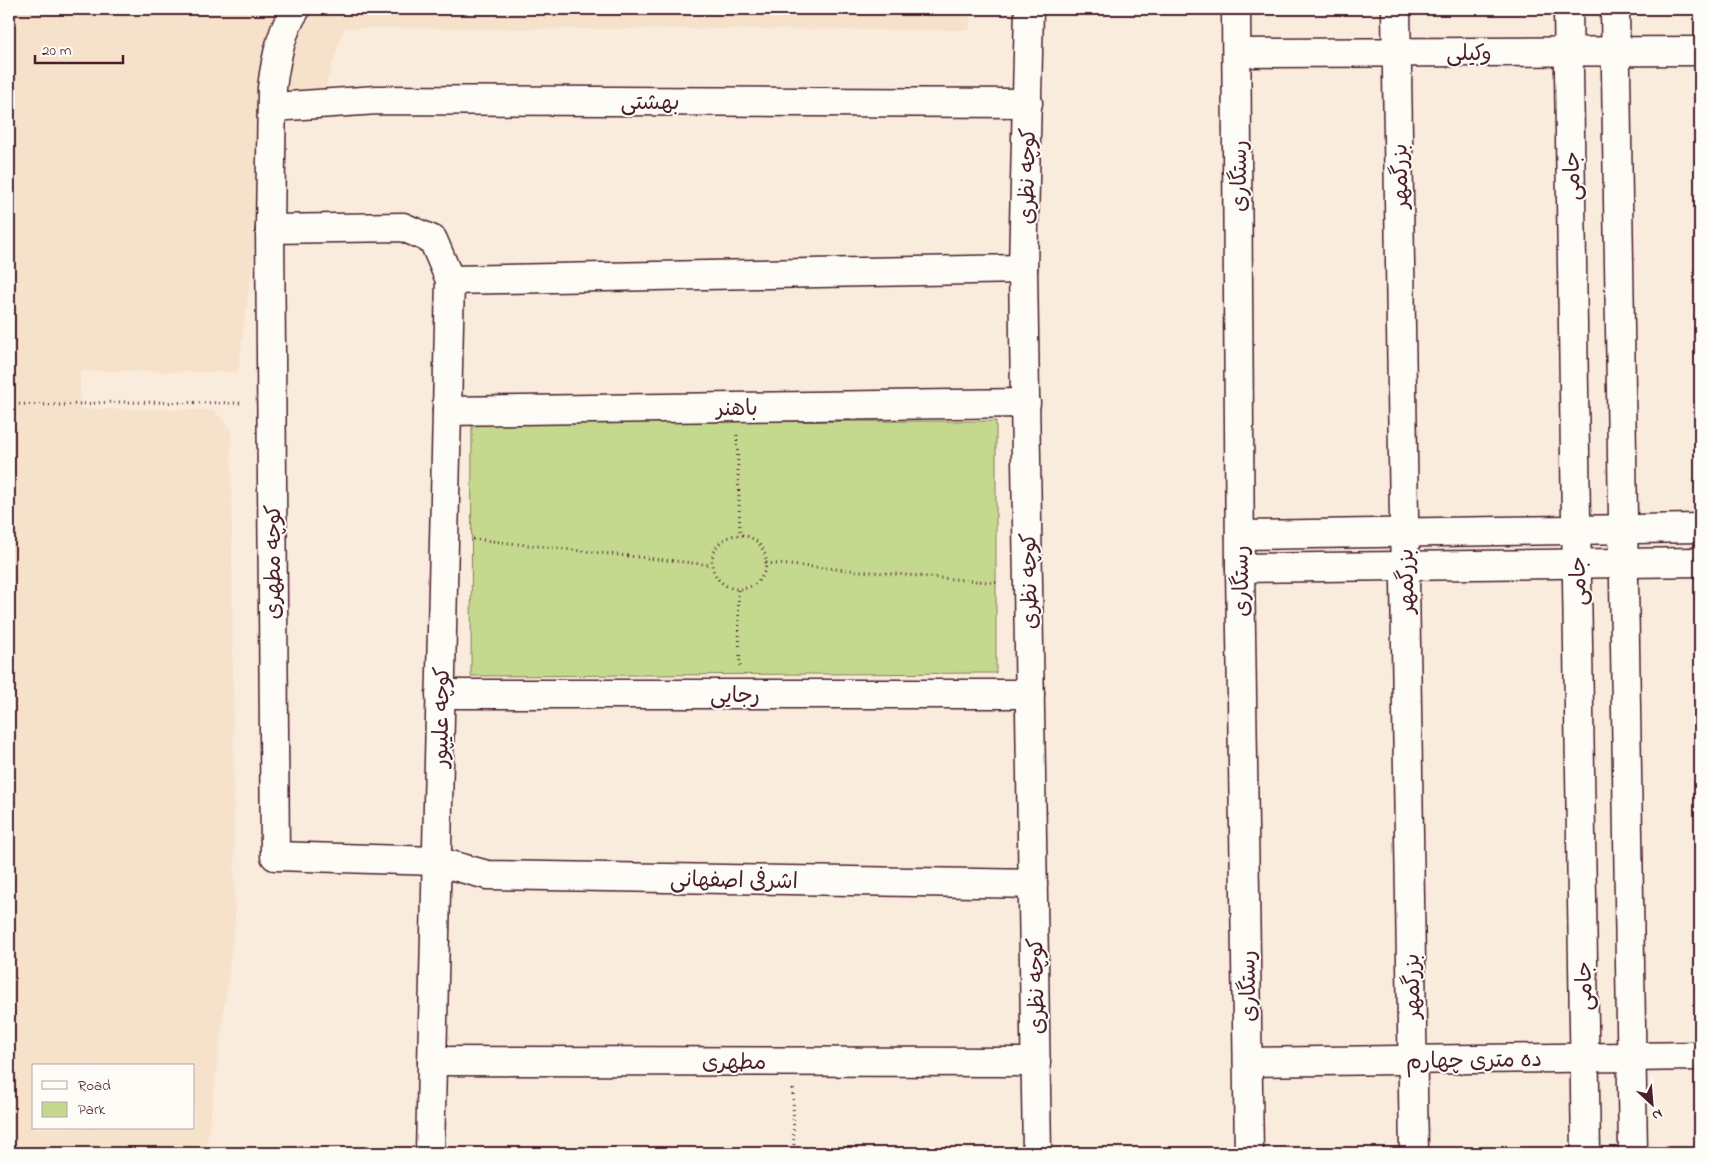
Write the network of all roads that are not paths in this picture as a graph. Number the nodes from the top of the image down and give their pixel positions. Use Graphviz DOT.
graph roads {
  1 [pos="296,9"];
  2 [pos="1029,9"];
  3 [pos="1236,9"];
  4 [pos="1396,9"];
  5 [pos="1568,9"];
  6 [pos="1615,9"];
  7 [pos="1700,51"];
  8 [pos="1569,52"];
  9 [pos="1616,52"];
  10 [pos="1237,53"];
  11 [pos="1397,53"];
  12 [pos="1028,103"];
  13 [pos="273,107"];
  14 [pos="270,229"];
  15 [pos="1024,269"];
  16 [pos="450,280"];
  17 [pos="1026,403"];
  18 [pos="447,411"];
  19 [pos="1700,528"];
  20 [pos="1576,529"];
  21 [pos="1624,529"];
  22 [pos="1404,532"];
  23 [pos="1240,535"];
  24 [pos="1700,562"];
  25 [pos="1624,563"];
  26 [pos="1577,564"];
  27 [pos="1404,566"];
  28 [pos="1240,568"];
  29 [pos="440,694"];
  30 [pos="1030,694"];
  31 [pos="436,861"];
  32 [pos="1033,884"];
  33 [pos="1632,1056"];
  34 [pos="1700,1056"];
  35 [pos="1584,1057"];
  36 [pos="1412,1060"];
  37 [pos="432,1061"];
  38 [pos="1036,1062"];
  39 [pos="1248,1062"];
  40 [pos="430,1153"];
  41 [pos="1038,1153"];
  42 [pos="1249,1153"];
  43 [pos="1414,1153"];
  44 [pos="1586,1153"];
  45 [pos="1633,1153"];
  1 -- 13 [label="street, کوچه مطهری"];
  2 -- 12 [label="street, کوچه نظری"];
  3 -- 10 [label="street, رستگاری"];
  4 -- 11 [label="street, بزرگمهر"];
  5 -- 8 [label="street, جامی"];
  6 -- 9 [label="street"];
  7 -- 9 [label="street, وکیلی"];
  8 -- 9 [label="street, وکیلی"];
  8 -- 11 [label="street, وکیلی"];
  8 -- 20 [label="street, جامی"];
  9 -- 21 [label="street"];
  10 -- 11 [label="street, وکیلی"];
  10 -- 23 [label="street, رستگاری"];
  11 -- 22 [label="street, بزرگمهر"];
  12 -- 13 [label="street, بهشتی"];
  12 -- 15 [label="street, کوچه نظری"];
  13 -- 14 [label="street, کوچه مطهری"];
  14 -- 16 [label="street"];
  14 -- 31 [label="street, کوچه مطهری"];
  15 -- 16 [label="street"];
  15 -- 17 [label="street, کوچه نظری"];
  16 -- 18 [label="street, کوچه علیپور"];
  17 -- 18 [label="street, باهنر"];
  17 -- 30 [label="street, کوچه نظری"];
  18 -- 29 [label="street, کوچه علیپور"];
  19 -- 21 [label="street"];
  20 -- 21 [label="street"];
  20 -- 22 [label="street"];
  20 -- 26 [label="street, جامی"];
  21 -- 25 [label="street"];
  22 -- 23 [label="street"];
  22 -- 27 [label="street, بزرگمهر"];
  23 -- 28 [label="street, رستگاری"];
  24 -- 25 [label="street"];
  25 -- 26 [label="street"];
  25 -- 33 [label="street"];
  26 -- 27 [label="street"];
  26 -- 35 [label="street, جامی"];
  27 -- 28 [label="street"];
  27 -- 36 [label="street, بزرگمهر"];
  28 -- 39 [label="street, رستگاری"];
  29 -- 30 [label="street, رجایی"];
  29 -- 31 [label="street, کوچه علیپور"];
  30 -- 32 [label="street, کوچه نظری"];
  31 -- 32 [label="street, اشرفی اصفهانی"];
  31 -- 37 [label="street, کوچه علیپور"];
  32 -- 38 [label="street, کوچه نظری"];
  33 -- 34 [label="street, ده متری چهارم"];
  33 -- 35 [label="street, ده متری چهارم"];
  33 -- 45 [label="street"];
  35 -- 36 [label="street, ده متری چهارم"];
  35 -- 44 [label="street, جامی"];
  36 -- 39 [label="street, ده متری چهارم"];
  36 -- 43 [label="street, بزرگمهر"];
  37 -- 38 [label="street, مطهری"];
  37 -- 40 [label="street, کوچه علیپور"];
  38 -- 41 [label="street, کوچه نظری"];
  39 -- 42 [label="street, رستگاری"];
}
